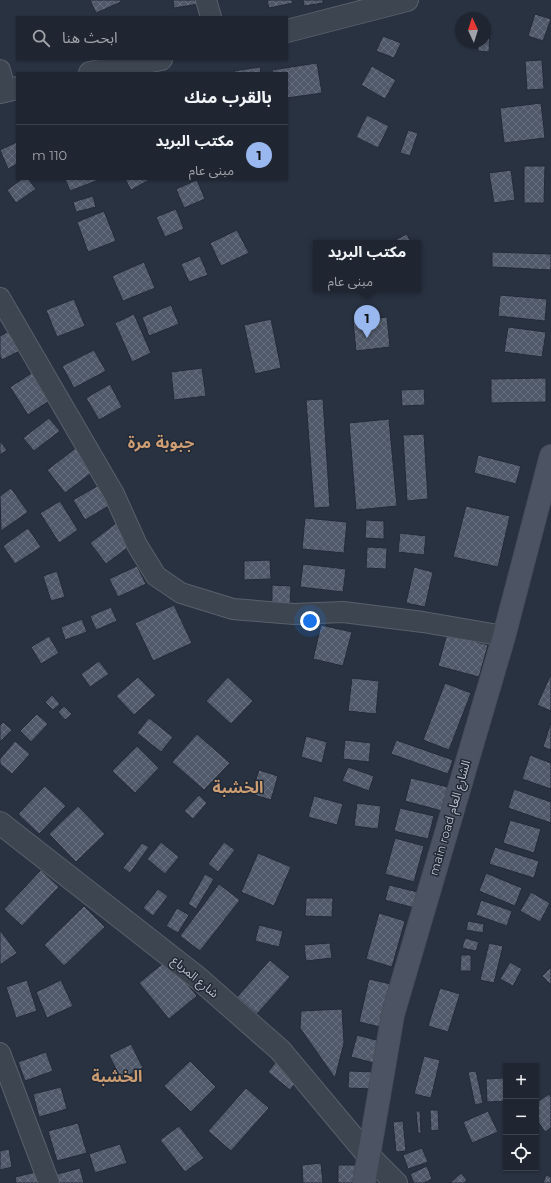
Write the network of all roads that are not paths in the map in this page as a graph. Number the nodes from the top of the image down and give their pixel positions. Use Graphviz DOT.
graph roads {
  1 [pos="206,0"];
  2 [pos="407,0"];
  3 [pos="211,16"];
  4 [pos="288,30"];
  5 [pos="156,60"];
  6 [pos="95,72"];
  7 [pos="0,298"];
  8 [pos="551,456"];
  9 [pos="504,636"];
  10 [pos="0,823"];
  11 [pos="0,1052"];
  12 [pos="367,1154"];
  13 [pos="49,1183"];
  14 [pos="364,1183"];
  15 [pos="396,1183"];
  1 -- 3 [label="street"];
  2 -- 4 [label="street"];
  5 -- 6 [label="street"];
  7 -- 9 [label="street"];
  8 -- 9 [label="main road, main road الشارع العام"];
  9 -- 12 [label="main road, main road الشارع العام"];
  10 -- 12 [label="street, شارع المرباع"];
  11 -- 13 [label="street"];
  12 -- 14 [label="main road, main road الشارع العام"];
  12 -- 15 [label="street, شارع المرباع"];
}
